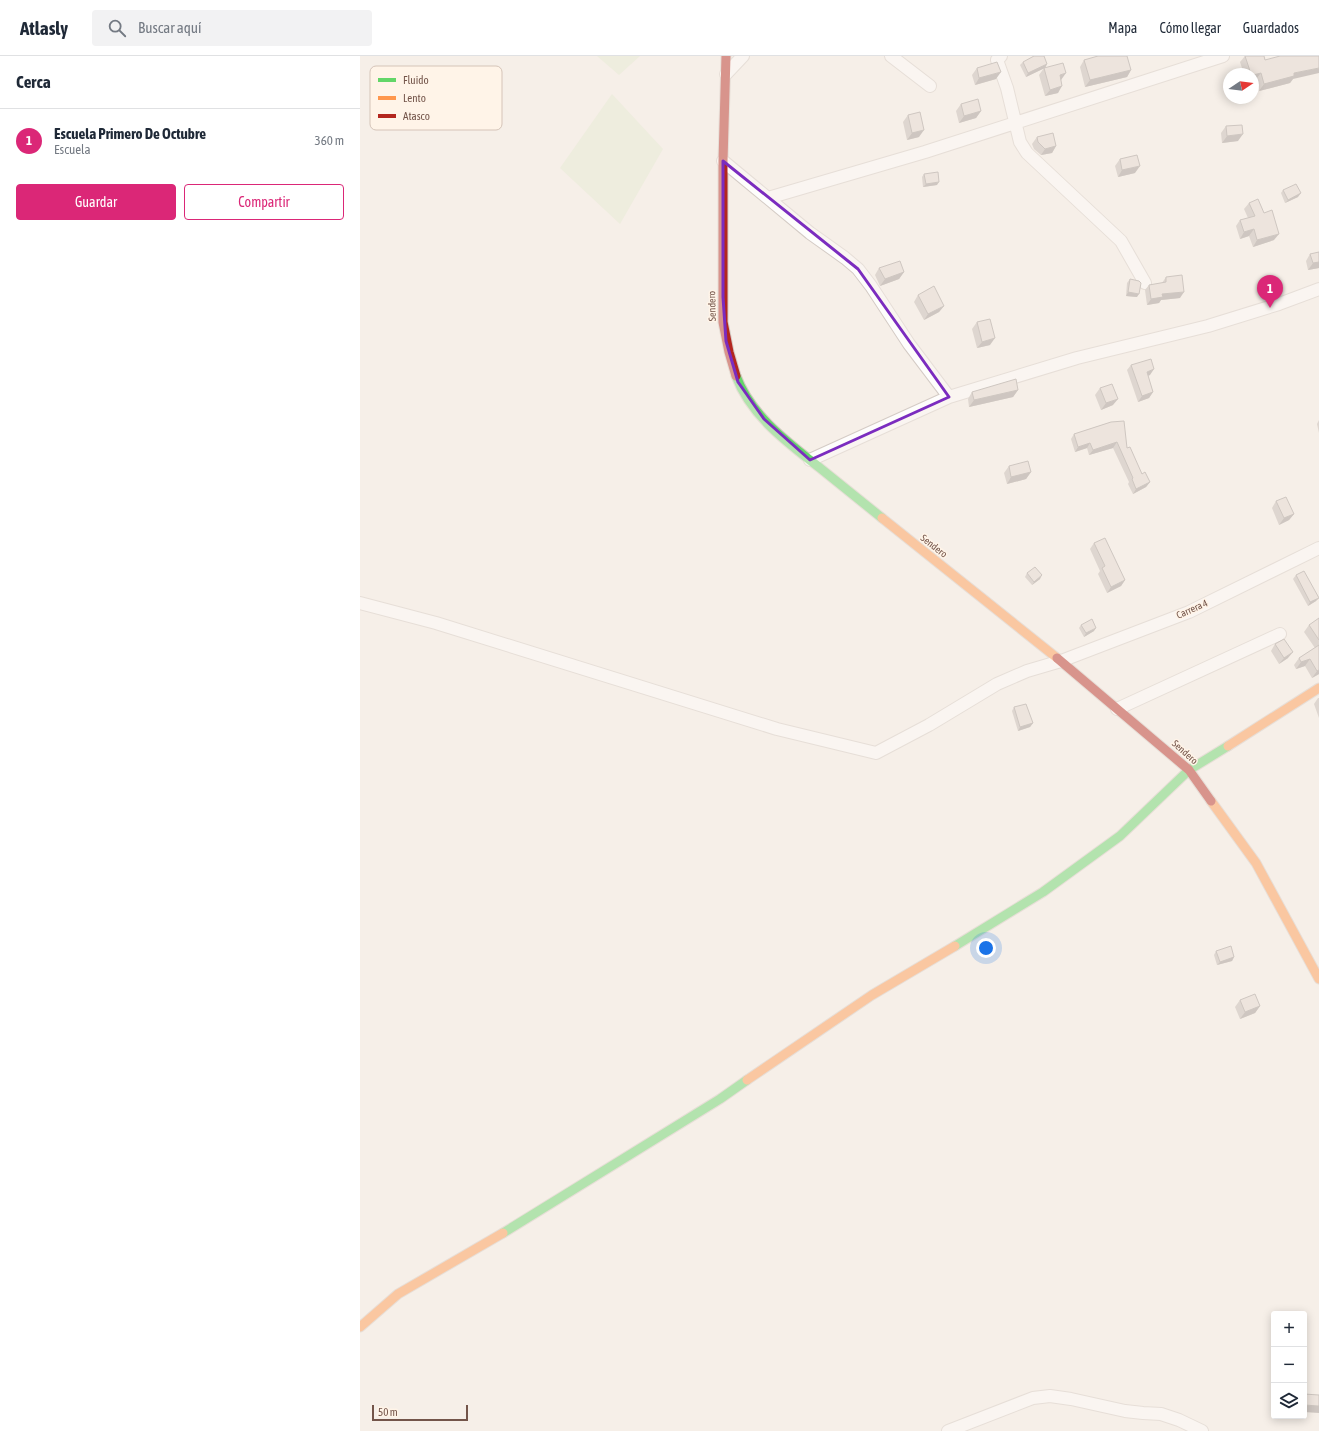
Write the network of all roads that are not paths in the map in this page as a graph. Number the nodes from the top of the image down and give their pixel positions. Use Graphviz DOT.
graph roads {
  1 [pos="726,56"];
  2 [pos="743,56"];
  3 [pos="891,56"];
  4 [pos="1001,56"];
  5 [pos="1223,56"];
  6 [pos="726,74"];
  7 [pos="930,86"];
  8 [pos="1015,123"];
  9 [pos="724,161"];
  10 [pos="768,198"];
  11 [pos="1145,283"];
  12 [pos="1319,289"];
  13 [pos="949,397"];
  14 [pos="810,460"];
  15 [pos="1319,548"];
  16 [pos="360,603"];
  17 [pos="1280,634"];
  18 [pos="1061,661"];
  19 [pos="1319,688"];
  20 [pos="1117,709"];
  21 [pos="1190,770"];
  22 [pos="1319,979"];
  23 [pos="360,1327"];
  24 [pos="948,1431"];
  25 [pos="1202,1431"];
  1 -- 6 [label="main road, Sendero"];
  2 -- 6 [label="street"];
  3 -- 7 [label="street"];
  4 -- 8 [label="street"];
  5 -- 8 [label="street"];
  6 -- 9 [label="main road, Sendero"];
  8 -- 10 [label="street"];
  8 -- 11 [label="street"];
  9 -- 10 [label="street"];
  9 -- 14 [label="main road, Sendero"];
  10 -- 13 [label="street"];
  12 -- 13 [label="street"];
  13 -- 14 [label="street"];
  14 -- 18 [label="main road, Sendero"];
  15 -- 18 [label="street, Carrera 4"];
  16 -- 18 [label="street, Carrera 4"];
  17 -- 20 [label="street"];
  18 -- 20 [label="main road, Sendero"];
  19 -- 21 [label="main road"];
  20 -- 21 [label="main road, Sendero"];
  21 -- 22 [label="main road, Sendero"];
  21 -- 23 [label="main road"];
  24 -- 25 [label="street"];
}
